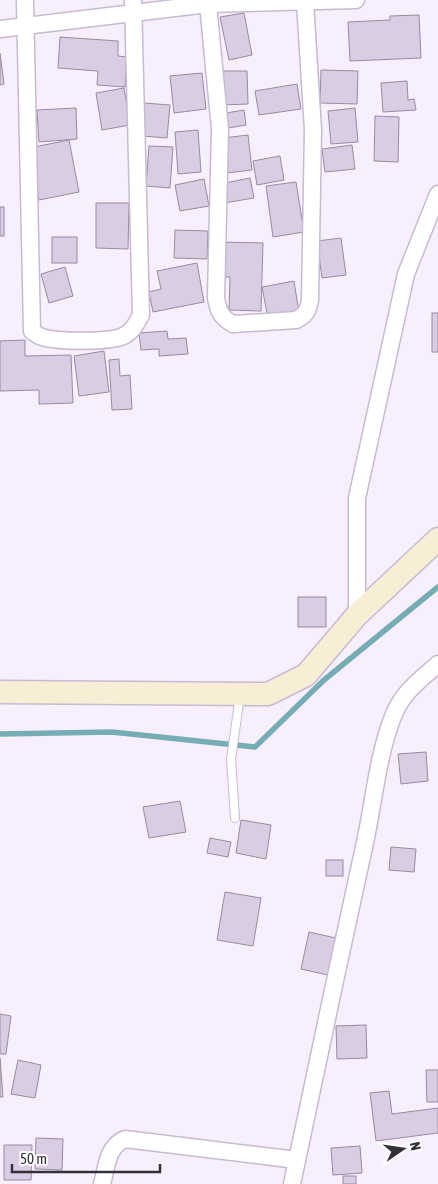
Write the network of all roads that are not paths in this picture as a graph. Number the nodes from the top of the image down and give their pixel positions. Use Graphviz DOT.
graph roads {
  1 [pos="25,0"];
  2 [pos="346,0"];
  3 [pos="305,2"];
  4 [pos="208,4"];
  5 [pos="133,6"];
  6 [pos="25,27"];
  7 [pos="0,29"];
  8 [pos="438,194"];
  9 [pos="438,539"];
  10 [pos="357,615"];
  11 [pos="438,664"];
  12 [pos="0,692"];
  13 [pos="240,694"];
  14 [pos="235,818"];
  15 [pos="297,1160"];
  16 [pos="102,1184"];
  17 [pos="292,1184"];
  1 -- 6 [label="street"];
  2 -- 3 [label="street"];
  3 -- 4 [label="street"];
  3 -- 4 [label="street"];
  4 -- 5 [label="street"];
  5 -- 6 [label="street"];
  5 -- 6 [label="street"];
  6 -- 7 [label="street"];
  8 -- 10 [label="street"];
  9 -- 10 [label="street"];
  10 -- 13 [label="street"];
  11 -- 15 [label="street"];
  12 -- 13 [label="street"];
  13 -- 14 [label="lane"];
  15 -- 16 [label="street"];
  15 -- 17 [label="street"];
}
